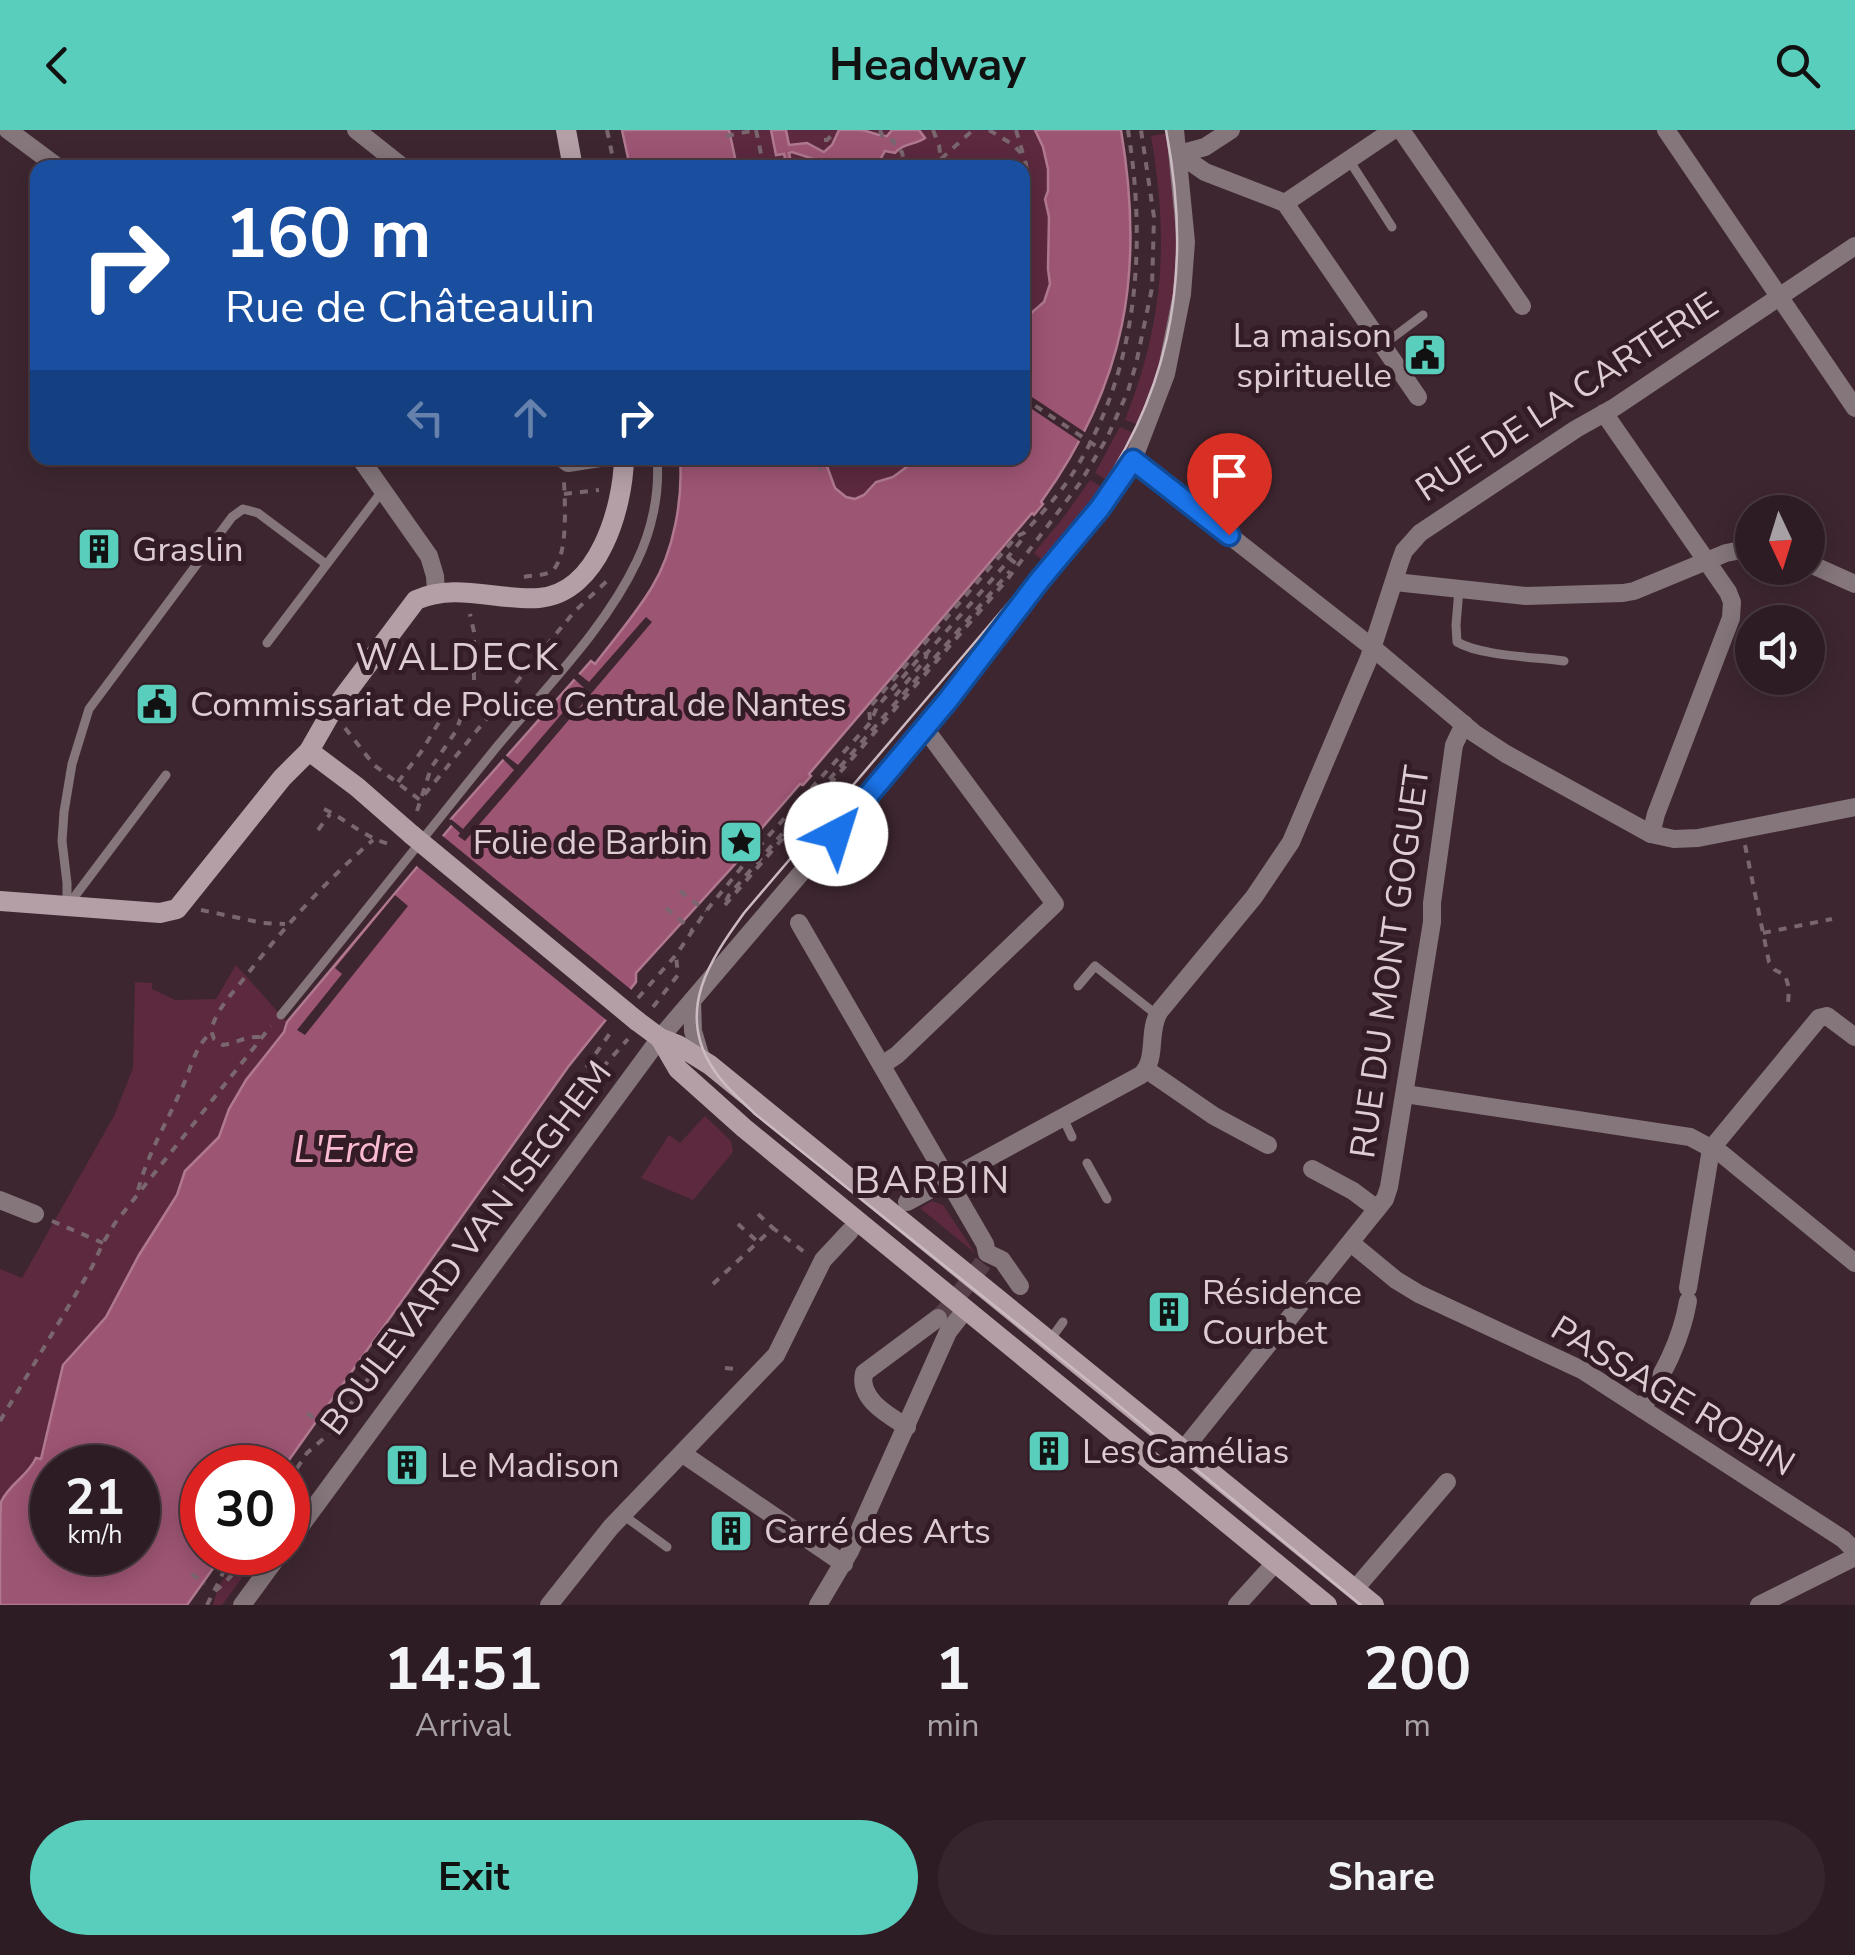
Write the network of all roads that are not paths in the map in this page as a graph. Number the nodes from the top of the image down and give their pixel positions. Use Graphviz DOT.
graph roads {
  1 [pos="8,130"];
  2 [pos="356,130"];
  3 [pos="566,130"];
  4 [pos="1175,130"];
  5 [pos="1231,130"];
  6 [pos="1393,130"];
  7 [pos="1401,130"];
  8 [pos="1666,130"];
  9 [pos="1371,136"];
  10 [pos="1178,154"];
  11 [pos="48,160"];
  12 [pos="394,160"];
  13 [pos="572,160"];
  14 [pos="1350,160"];
  15 [pos="1285,203"];
  16 [pos="1392,226"];
  17 [pos="1855,246"];
  18 [pos="1780,296"];
  19 [pos="1522,306"];
  20 [pos="1423,315"];
  21 [pos="1383,345"];
  22 [pos="1418,397"];
  23 [pos="1855,408"];
  24 [pos="1604,413"];
  25 [pos="1133,460"];
  26 [pos="365,465"];
  27 [pos="623,465"];
  28 [pos="657,465"];
  29 [pos="383,490"];
  30 [pos="1735,551"];
  31 [pos="1707,560"];
  32 [pos="326,564"];
  33 [pos="1825,571"];
  34 [pos="1395,582"];
  35 [pos="1855,584"];
  36 [pos="1459,589"];
  37 [pos="436,593"];
  38 [pos="267,643"];
  39 [pos="1373,648"];
  40 [pos="1564,661"];
  41 [pos="1464,724"];
  42 [pos="924,730"];
  43 [pos="309,750"];
  44 [pos="166,774"];
  45 [pos="1855,807"];
  46 [pos="1651,834"];
  47 [pos="0,901"];
  48 [pos="67,906"];
  49 [pos="800,923"];
  50 [pos="1078,986"];
  51 [pos="692,1001"];
  52 [pos="282,1015"];
  53 [pos="1157,1015"];
  54 [pos="1855,1037"];
  55 [pos="660,1038"];
  56 [pos="701,1058"];
  57 [pos="882,1065"];
  58 [pos="1147,1070"];
  59 [pos="1404,1094"];
  60 [pos="1063,1118"];
  61 [pos="1072,1137"];
  62 [pos="1268,1145"];
  63 [pos="1711,1149"];
  64 [pos="1086,1163"];
  65 [pos="1312,1168"];
  66 [pos="948,1181"];
  67 [pos="1107,1198"];
  68 [pos="0,1200"];
  69 [pos="907,1202"];
  70 [pos="1378,1209"];
  71 [pos="35,1214"];
  72 [pos="850,1231"];
  73 [pos="1351,1243"];
  74 [pos="1855,1264"];
  75 [pos="1020,1286"];
  76 [pos="966,1308"];
  77 [pos="938,1318"];
  78 [pos="1642,1409"];
  79 [pos="908,1427"];
  80 [pos="1184,1449"];
  81 [pos="683,1454"];
  82 [pos="1447,1482"];
  83 [pos="310,1513"];
  84 [pos="623,1515"];
  85 [pos="668,1547"];
  86 [pos="1855,1554"];
  87 [pos="1276,1562"];
  88 [pos="844,1564"];
  89 [pos="264,1575"];
  90 [pos="1355,1590"];
  91 [pos="242,1605"];
  92 [pos="549,1605"];
  93 [pos="818,1605"];
  94 [pos="1236,1605"];
  95 [pos="1327,1605"];
  96 [pos="1374,1605"];
  97 [pos="1758,1605"];
  1 -- 11 [label="street"];
  2 -- 12 [label="street"];
  3 -- 13 [label="street"];
  4 -- 10 [label="street, BOULEVARD VAN ISEGHEM"];
  5 -- 10 [label="street"];
  6 -- 9 [label="street"];
  7 -- 19 [label="street"];
  8 -- 18 [label="street"];
  9 -- 14 [label="street"];
  10 -- 15 [label="street"];
  10 -- 25 [label="street, BOULEVARD VAN ISEGHEM"];
  14 -- 15 [label="street"];
  14 -- 16 [label="lane"];
  15 -- 21 [label="street"];
  17 -- 18 [label="street, RUE DE LA CARTERIE"];
  18 -- 23 [label="street"];
  18 -- 24 [label="street, RUE DE LA CARTERIE"];
  20 -- 21 [label="lane"];
  21 -- 22 [label="street"];
  24 -- 31 [label="street"];
  24 -- 34 [label="street, RUE DE LA CARTERIE"];
  25 -- 39 [label="street"];
  25 -- 42 [label="street, BOULEVARD VAN ISEGHEM"];
  26 -- 29 [label="street"];
  27 -- 37 [label="street"];
  28 -- 52 [label="lane"];
  29 -- 32 [label="lane"];
  29 -- 37 [label="street"];
  30 -- 31 [label="street"];
  31 -- 36 [label="street"];
  31 -- 46 [label="street"];
  32 -- 38 [label="lane"];
  32 -- 48 [label="lane"];
  33 -- 35 [label="street"];
  34 -- 36 [label="street"];
  34 -- 39 [label="street, RUE DE LA CARTERIE"];
  36 -- 40 [label="lane"];
  37 -- 43 [label="street"];
  39 -- 41 [label="street"];
  39 -- 53 [label="street, RUE DE LA CARTERIE"];
  41 -- 46 [label="street"];
  41 -- 59 [label="street, RUE DU MONT GOGUET"];
  42 -- 51 [label="street, BOULEVARD VAN ISEGHEM"];
  42 -- 57 [label="street"];
  43 -- 48 [label="street"];
  43 -- 55 [label="street, bridge"];
  44 -- 48 [label="lane"];
  45 -- 46 [label="street"];
  47 -- 48 [label="street"];
  49 -- 57 [label="street"];
  50 -- 53 [label="lane"];
  51 -- 55 [label="street, BOULEVARD VAN ISEGHEM"];
  51 -- 56 [label="street"];
  53 -- 58 [label="street"];
  54 -- 63 [label="street"];
  55 -- 56 [label="street"];
  55 -- 76 [label="street"];
  55 -- 83 [label="street, BOULEVARD VAN ISEGHEM"];
  56 -- 80 [label="street"];
  57 -- 66 [label="street"];
  58 -- 60 [label="street"];
  58 -- 62 [label="street"];
  59 -- 63 [label="street"];
  59 -- 70 [label="street, RUE DU MONT GOGUET"];
  60 -- 61 [label="lane"];
  60 -- 66 [label="street"];
  63 -- 74 [label="street"];
  63 -- 78 [label="street"];
  64 -- 67 [label="lane"];
  65 -- 70 [label="street"];
  66 -- 69 [label="street"];
  66 -- 75 [label="street"];
  68 -- 71 [label="street"];
  70 -- 73 [label="street"];
  72 -- 81 [label="street"];
  73 -- 78 [label="street, PASSAGE ROBIN"];
  73 -- 80 [label="street"];
  76 -- 79 [label="street"];
  76 -- 87 [label="street"];
  77 -- 79 [label="street"];
  78 -- 86 [label="street, PASSAGE ROBIN"];
  79 -- 88 [label="street"];
  80 -- 90 [label="street"];
  81 -- 84 [label="street"];
  81 -- 88 [label="street"];
  82 -- 90 [label="street"];
  84 -- 85 [label="lane"];
  84 -- 92 [label="street"];
  86 -- 97 [label="street"];
  87 -- 94 [label="street"];
  87 -- 95 [label="street"];
  88 -- 93 [label="street"];
  89 -- 91 [label="street"];
  90 -- 96 [label="street"];
}
